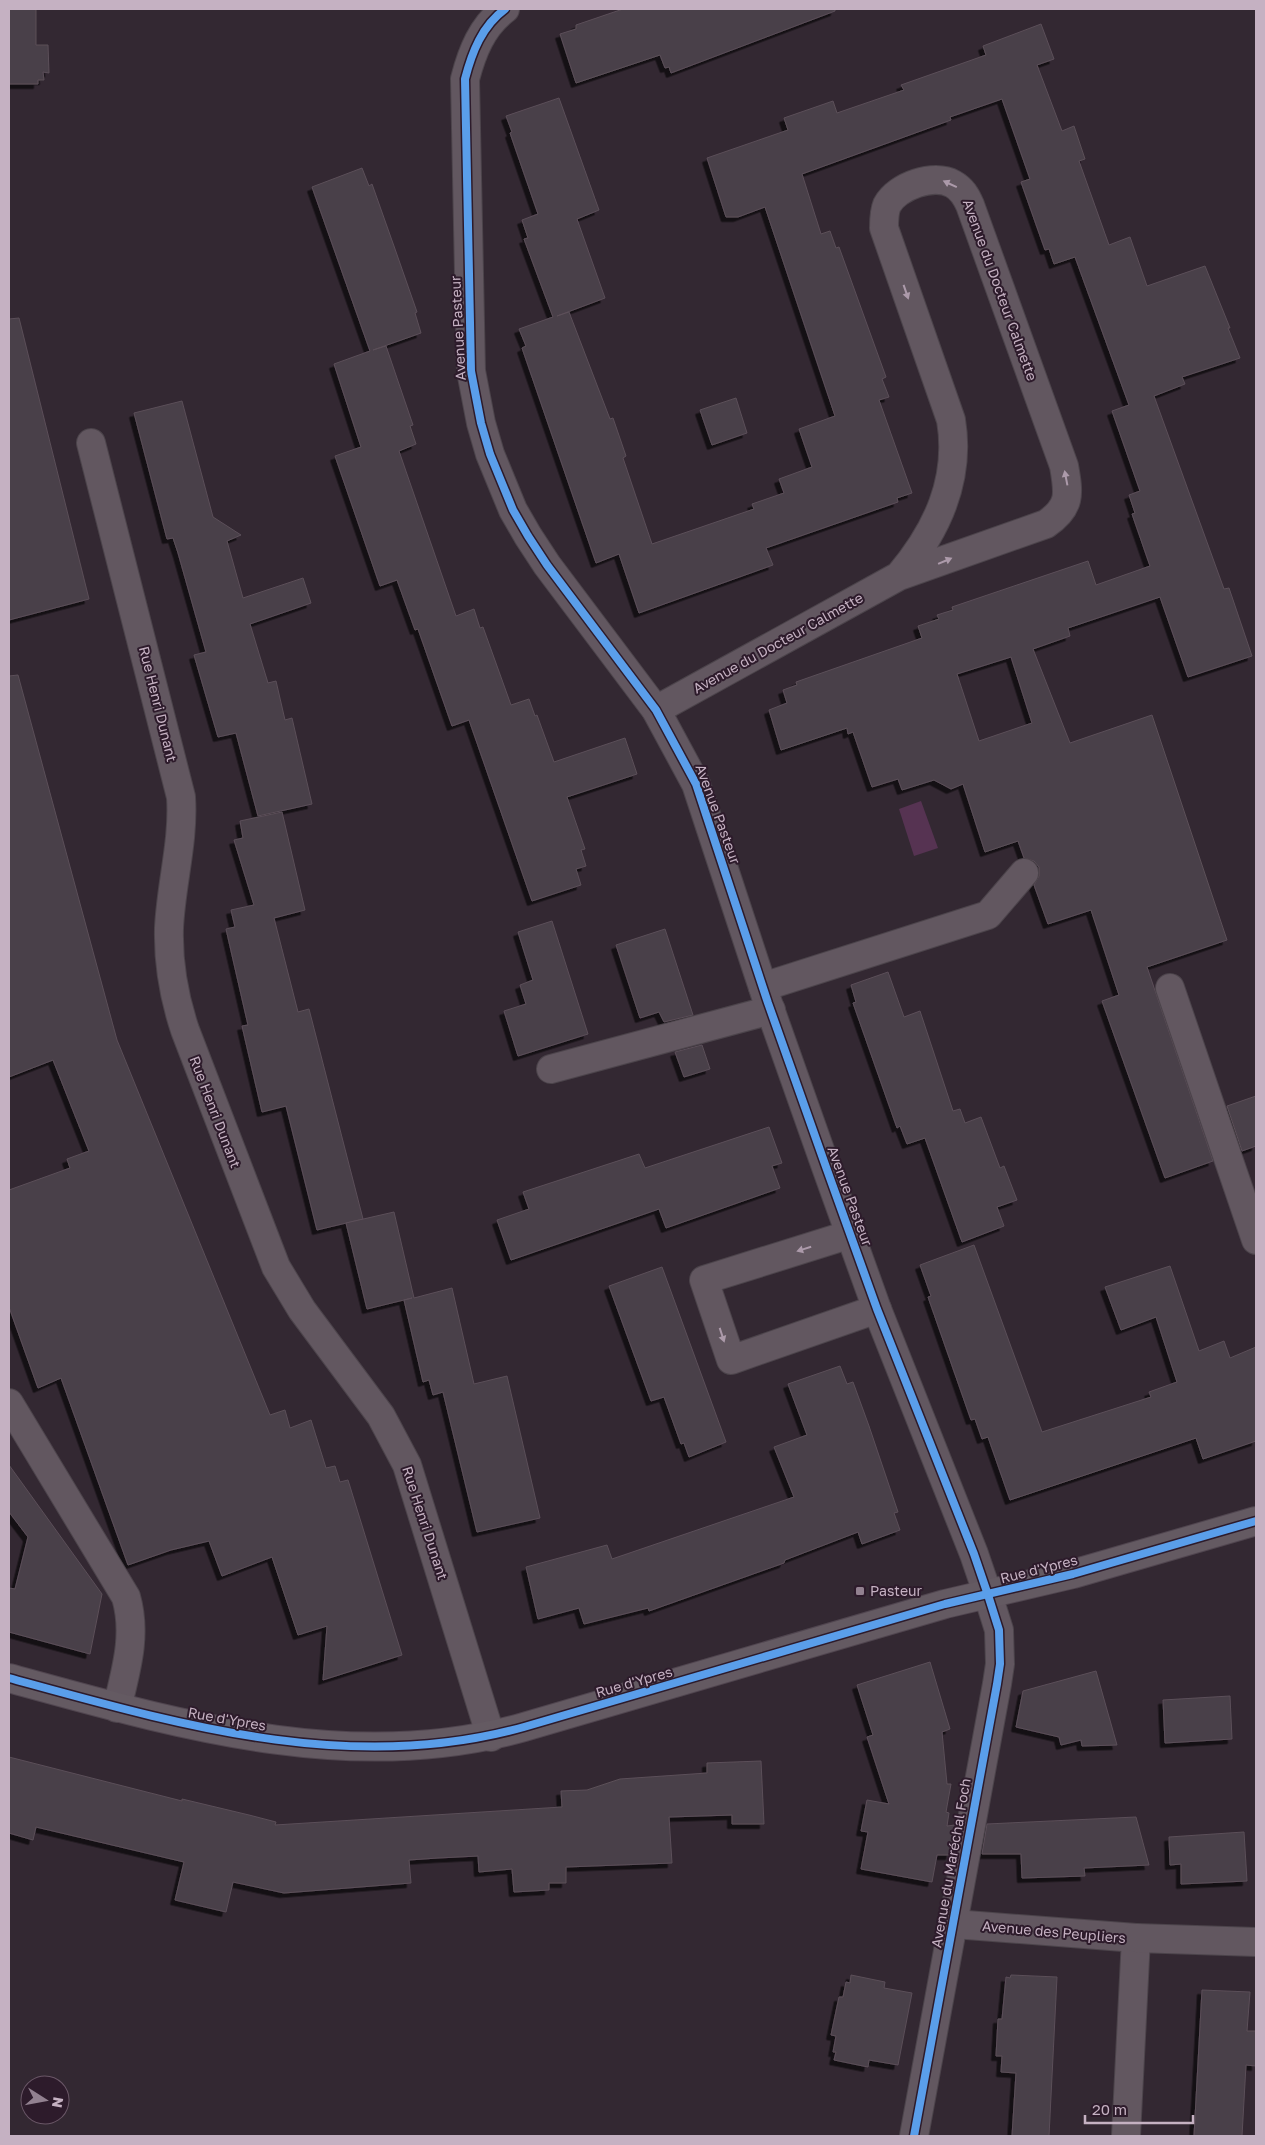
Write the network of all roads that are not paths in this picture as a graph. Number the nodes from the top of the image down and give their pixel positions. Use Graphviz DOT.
graph roads {
  1 [pos="505,9"];
  2 [pos="91,444"];
  3 [pos="899,576"];
  4 [pos="656,710"];
  5 [pos="1024,872"];
  6 [pos="1170,988"];
  7 [pos="767,999"];
  8 [pos="551,1069"];
  9 [pos="851,1234"];
  10 [pos="1256,1240"];
  11 [pos="877,1309"];
  12 [pos="9,1403"];
  13 [pos="1256,1521"];
  14 [pos="988,1595"];
  15 [pos="9,1678"];
  16 [pos="117,1708"];
  17 [pos="491,1737"];
  18 [pos="954,1924"];
  19 [pos="1136,1938"];
  20 [pos="1256,1942"];
  21 [pos="914,2136"];
  22 [pos="1126,2136"];
  1 -- 4 [label="street, Avenue Pasteur"];
  2 -- 17 [label="street, Rue Henri Dunant"];
  3 -- 3 [label="street, Avenue du Docteur Calmette, one-way"];
  3 -- 4 [label="street, Avenue du Docteur Calmette"];
  4 -- 7 [label="street, Avenue Pasteur"];
  5 -- 7 [label="street"];
  6 -- 10 [label="street"];
  7 -- 8 [label="street"];
  7 -- 9 [label="street, Avenue Pasteur"];
  9 -- 11 [label="street, Avenue Pasteur"];
  9 -- 11 [label="street, Avenue Pasteur, one-way"];
  11 -- 14 [label="street, Avenue Pasteur"];
  12 -- 16 [label="street"];
  13 -- 14 [label="main road, Rue d'Ypres"];
  14 -- 17 [label="main road, Rue d'Ypres"];
  14 -- 18 [label="street, Avenue du Maréchal Foch"];
  15 -- 16 [label="main road, Rue d'Ypres"];
  16 -- 17 [label="main road, Rue d'Ypres"];
  18 -- 19 [label="street, Avenue des Peupliers"];
  18 -- 21 [label="street, Avenue du Maréchal Foch"];
  19 -- 20 [label="street"];
  19 -- 22 [label="street, Avenue des Peupliers"];
}
